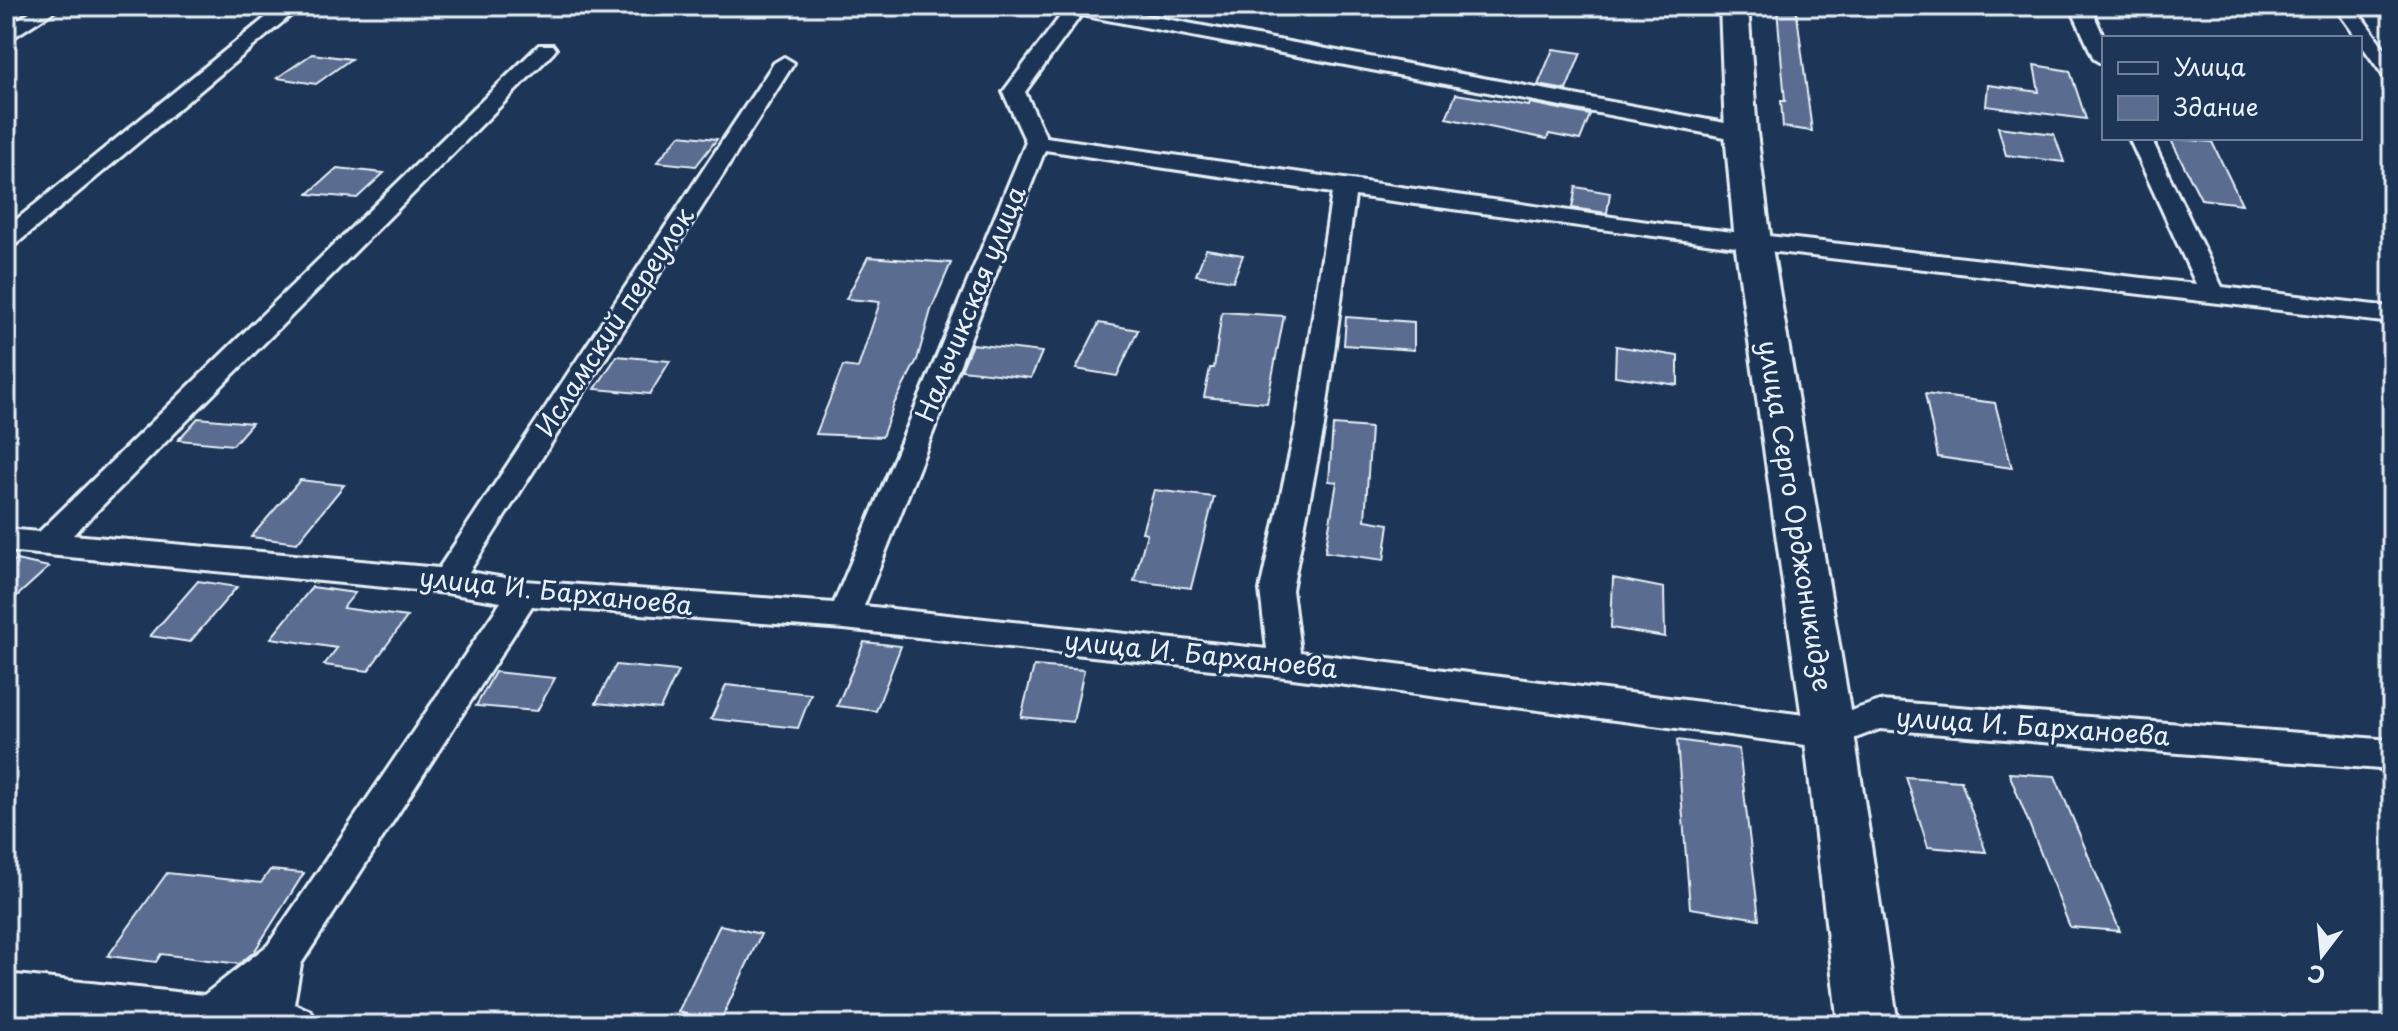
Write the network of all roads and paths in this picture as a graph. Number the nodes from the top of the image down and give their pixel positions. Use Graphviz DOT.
graph roads {
  1 [pos="52,6"];
  2 [pos="292,6"];
  3 [pos="1734,6"];
  4 [pos="2080,6"];
  5 [pos="2344,6"];
  6 [pos="1077,7"];
  7 [pos="6,36"];
  8 [pos="546,49"];
  9 [pos="2102,55"];
  10 [pos="784,63"];
  11 [pos="2392,74"];
  12 [pos="1741,133"];
  13 [pos="2141,140"];
  14 [pos="1037,142"];
  15 [pos="1344,189"];
  16 [pos="6,240"];
  17 [pos="1753,242"];
  18 [pos="2212,292"];
  19 [pos="2392,315"];
  20 [pos="6,540"];
  21 [pos="45,544"];
  22 [pos="447,581"];
  23 [pos="524,593"];
  24 [pos="844,616"];
  25 [pos="1285,664"];
  26 [pos="1829,733"];
  27 [pos="2392,755"];
  28 [pos="282,958"];
  29 [pos="6,994"];
  30 [pos="212,1014"];
  31 [pos="284,1023"];
  32 [pos="1868,1025"];
  1 -- 7 [label="street"];
  2 -- 16 [label="street"];
  3 -- 12 [label="street, улица Серго Орджоникидзе"];
  4 -- 9 [label="street"];
  5 -- 11 [label="street"];
  6 -- 12 [label="street"];
  6 -- 14 [label="street"];
  8 -- 21 [label="street"];
  10 -- 22 [label="street, Исламский переулок"];
  12 -- 17 [label="street, улица Серго Орджоникидзе"];
  13 -- 18 [label="street"];
  14 -- 15 [label="street"];
  14 -- 24 [label="street, Нальчикская улица"];
  15 -- 17 [label="street"];
  15 -- 25 [label="street"];
  17 -- 18 [label="street"];
  17 -- 26 [label="street, улица Серго Орджоникидзе"];
  18 -- 19 [label="street"];
  20 -- 21 [label="street, улица И. Барханоева"];
  21 -- 22 [label="street, улица И. Барханоева"];
  22 -- 23 [label="street, улица И. Барханоева"];
  23 -- 24 [label="street, улица И. Барханоева"];
  23 -- 28 [label="street"];
  24 -- 25 [label="street, улица И. Барханоева"];
  25 -- 26 [label="street, улица И. Барханоева"];
  26 -- 27 [label="street, улица И. Барханоева"];
  26 -- 32 [label="street, улица Серго Орджоникидзе"];
  28 -- 30 [label="street"];
  28 -- 31 [label="street"];
  29 -- 30 [label="street"];
  30 -- 31 [label="street"];
}
